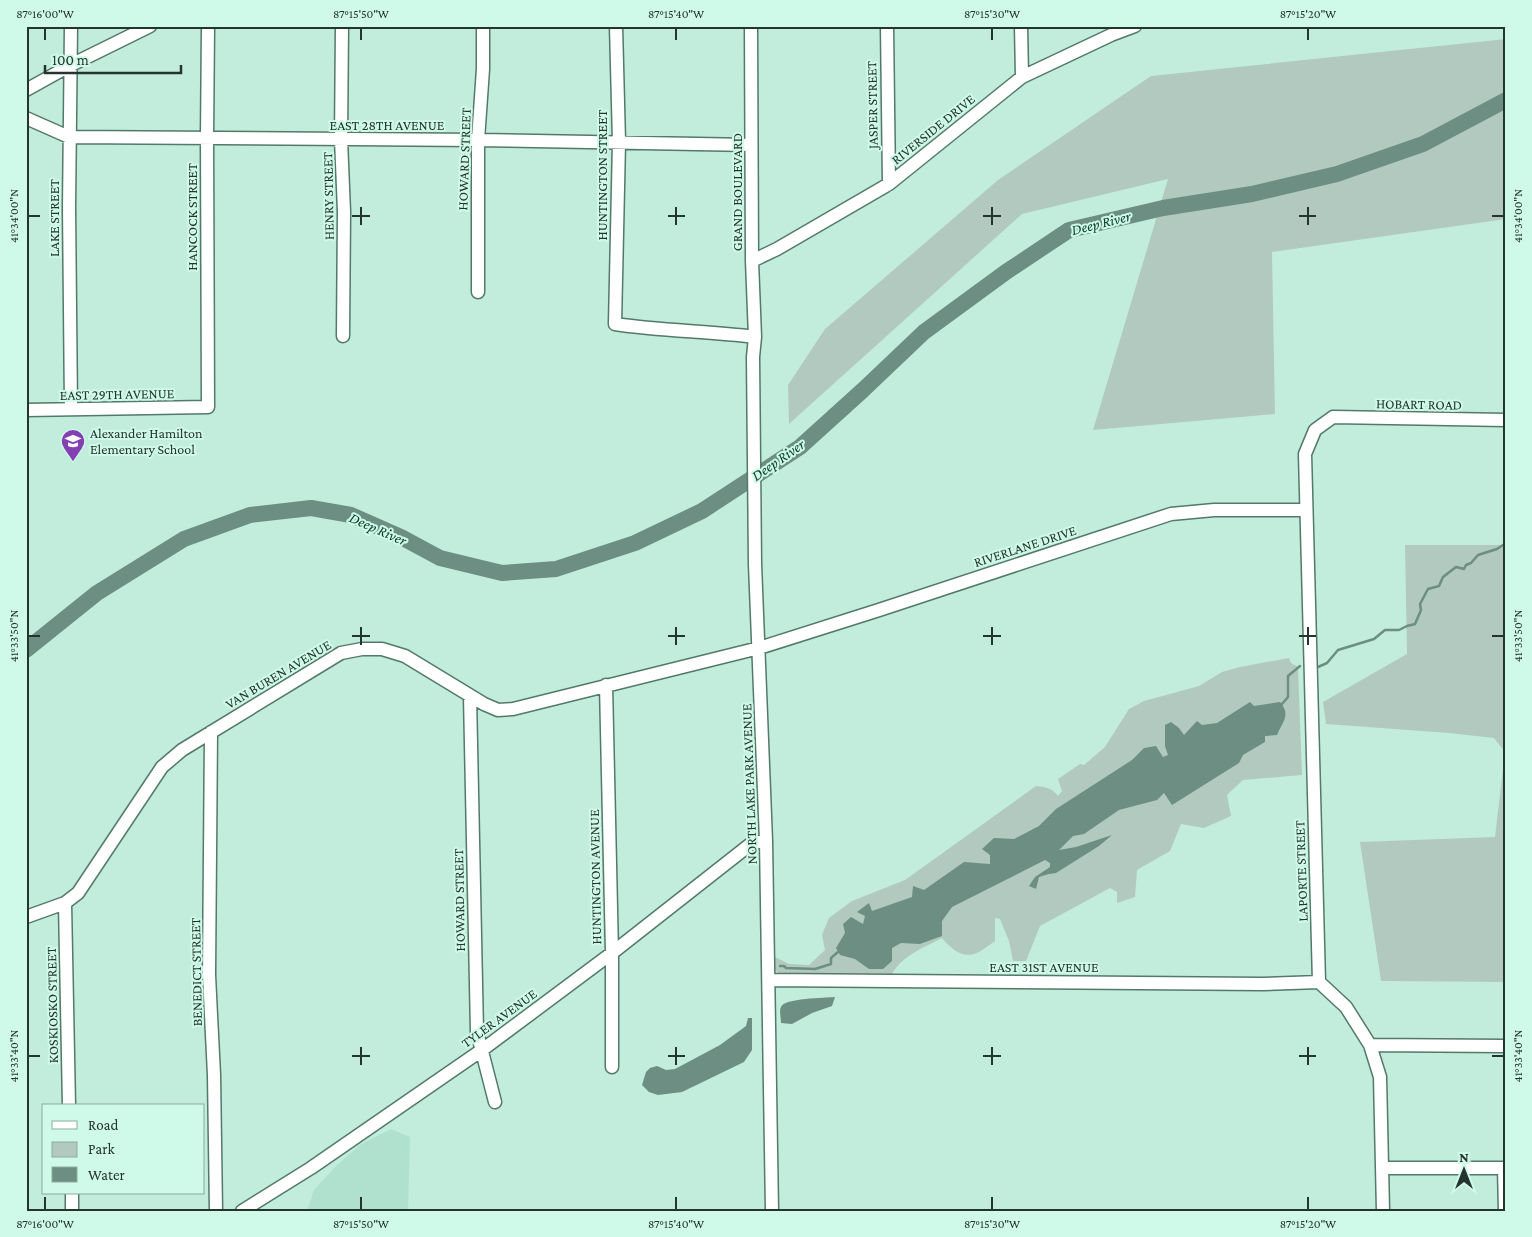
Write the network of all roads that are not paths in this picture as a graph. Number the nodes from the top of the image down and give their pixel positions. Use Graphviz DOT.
graph roads {
  1 [pos="71,26"];
  2 [pos="150,26"];
  3 [pos="208,26"];
  4 [pos="342,26"];
  5 [pos="483,26"];
  6 [pos="616,26"];
  7 [pos="751,26"];
  8 [pos="887,26"];
  9 [pos="1021,26"];
  10 [pos="1135,26"];
  11 [pos="71,65"];
  12 [pos="1022,77"];
  13 [pos="26,90"];
  14 [pos="26,118"];
  15 [pos="69,137"];
  16 [pos="207,138"];
  17 [pos="341,139"];
  18 [pos="478,140"];
  19 [pos="619,142"];
  20 [pos="751,145"];
  21 [pos="889,184"];
  22 [pos="752,261"];
  23 [pos="478,292"];
  24 [pos="343,336"];
  25 [pos="755,337"];
  26 [pos="753,357"];
  27 [pos="208,407"];
  28 [pos="71,409"];
  29 [pos="26,410"];
  30 [pos="1333,417"];
  31 [pos="1506,420"];
  32 [pos="1306,510"];
  33 [pos="759,648"];
  34 [pos="606,685"];
  35 [pos="470,696"];
  36 [pos="211,732"];
  37 [pos="766,841"];
  38 [pos="65,903"];
  39 [pos="26,917"];
  40 [pos="612,953"];
  41 [pos="769,980"];
  42 [pos="1319,982"];
  43 [pos="1370,1045"];
  44 [pos="1506,1046"];
  45 [pos="482,1050"];
  46 [pos="612,1068"];
  47 [pos="495,1102"];
  48 [pos="70,1104"];
  49 [pos="1383,1168"];
  50 [pos="1505,1168"];
  51 [pos="72,1194"];
  52 [pos="72,1211"];
  53 [pos="216,1211"];
  54 [pos="242,1211"];
  55 [pos="772,1211"];
  56 [pos="1384,1211"];
  57 [pos="1505,1211"];
  1 -- 11 [label="street, LAKE STREET"];
  2 -- 11 [label="street"];
  3 -- 16 [label="street, HANCOCK STREET"];
  4 -- 17 [label="street, HENRY STREET"];
  5 -- 18 [label="street, HOWARD STREET"];
  6 -- 19 [label="street, HUNTINGTON STREET"];
  7 -- 20 [label="street, GRAND BOULEVARD"];
  8 -- 21 [label="street, JASPER STREET"];
  9 -- 12 [label="street"];
  10 -- 12 [label="street, RIVERSIDE DRIVE"];
  11 -- 13 [label="street"];
  11 -- 15 [label="street, LAKE STREET"];
  12 -- 21 [label="street, RIVERSIDE DRIVE"];
  14 -- 15 [label="street, EAST 28TH AVENUE"];
  15 -- 16 [label="street, EAST 28TH AVENUE"];
  15 -- 28 [label="street, LAKE STREET"];
  16 -- 17 [label="street, EAST 28TH AVENUE"];
  16 -- 27 [label="street, HANCOCK STREET"];
  17 -- 18 [label="street, EAST 28TH AVENUE"];
  17 -- 24 [label="street, HENRY STREET"];
  18 -- 19 [label="street, EAST 28TH AVENUE"];
  18 -- 23 [label="street, HOWARD STREET"];
  19 -- 20 [label="street, EAST 28TH AVENUE"];
  19 -- 25 [label="street, HUNTINGTON STREET"];
  20 -- 22 [label="street, GRAND BOULEVARD"];
  21 -- 22 [label="street, RIVERSIDE DRIVE"];
  22 -- 25 [label="street, GRAND BOULEVARD"];
  25 -- 26 [label="street, GRAND BOULEVARD"];
  26 -- 33 [label="street, NORTH LAKE PARK AVENUE"];
  27 -- 28 [label="street, EAST 29TH AVENUE"];
  28 -- 29 [label="street, EAST 29TH AVENUE"];
  30 -- 31 [label="street, HOBART ROAD"];
  30 -- 32 [label="street, LAPORTE STREET"];
  32 -- 33 [label="street, RIVERLANE DRIVE"];
  32 -- 42 [label="street, LAPORTE STREET"];
  33 -- 34 [label="street, VAN BUREN AVENUE"];
  33 -- 37 [label="street, NORTH LAKE PARK AVENUE"];
  34 -- 35 [label="street, VAN BUREN AVENUE"];
  34 -- 40 [label="street, HUNTINGTON AVENUE"];
  35 -- 36 [label="street, VAN BUREN AVENUE"];
  35 -- 45 [label="street, HOWARD STREET"];
  36 -- 38 [label="street, VAN BUREN AVENUE"];
  36 -- 53 [label="street, BENEDICT STREET"];
  37 -- 40 [label="street, TYLER AVENUE"];
  37 -- 41 [label="street, NORTH LAKE PARK AVENUE"];
  38 -- 39 [label="street, VAN BUREN AVENUE"];
  38 -- 48 [label="street, KOSKIOSKO STREET"];
  40 -- 45 [label="street, TYLER AVENUE"];
  40 -- 46 [label="street, HUNTINGTON AVENUE"];
  41 -- 42 [label="street, EAST 31ST AVENUE"];
  41 -- 55 [label="street, NORTH LAKE PARK AVENUE"];
  42 -- 43 [label="street"];
  43 -- 44 [label="street"];
  43 -- 49 [label="street"];
  45 -- 47 [label="street, HOWARD STREET"];
  45 -- 54 [label="street, TYLER AVENUE"];
  49 -- 50 [label="street"];
  49 -- 56 [label="street"];
  50 -- 57 [label="street"];
  51 -- 52 [label="street"];
}
